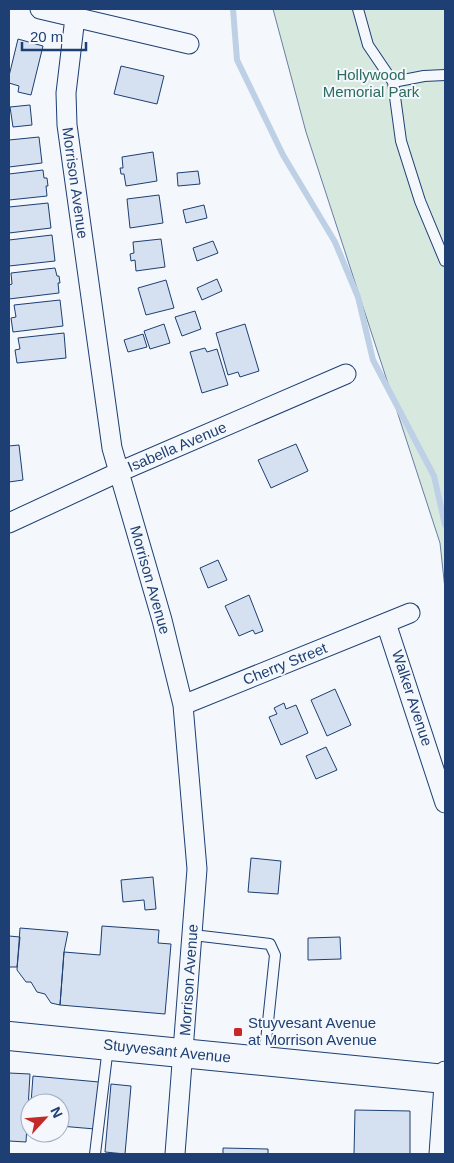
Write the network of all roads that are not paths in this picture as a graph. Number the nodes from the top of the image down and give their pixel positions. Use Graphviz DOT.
graph roads {
  1 [pos="40,9"];
  2 [pos="358,9"];
  3 [pos="76,13"];
  4 [pos="189,44"];
  5 [pos="445,75"];
  6 [pos="394,82"];
  7 [pos="445,261"];
  8 [pos="346,374"];
  9 [pos="119,472"];
  10 [pos="9,522"];
  11 [pos="410,613"];
  12 [pos="386,623"];
  13 [pos="183,704"];
  14 [pos="445,803"];
  15 [pos="192,936"];
  16 [pos="9,1036"];
  17 [pos="108,1046"];
  18 [pos="184,1053"];
  19 [pos="264,1061"];
  20 [pos="445,1076"];
  21 [pos="95,1154"];
  22 [pos="175,1154"];
  23 [pos="439,1154"];
  1 -- 3 [label="street"];
  2 -- 6 [label="lane"];
  3 -- 4 [label="street"];
  3 -- 9 [label="street, Morrison Avenue"];
  5 -- 6 [label="lane"];
  6 -- 7 [label="lane"];
  8 -- 9 [label="street, Isabella Avenue"];
  9 -- 10 [label="street, Isabella Avenue"];
  9 -- 13 [label="street, Morrison Avenue"];
  11 -- 12 [label="street, Cherry Street"];
  12 -- 13 [label="street, Cherry Street"];
  12 -- 14 [label="street, Walker Avenue"];
  13 -- 15 [label="street, Morrison Avenue"];
  15 -- 18 [label="street, Morrison Avenue"];
  15 -- 19 [label="lane"];
  16 -- 17 [label="main road, Stuyvesant Avenue"];
  17 -- 18 [label="main road, Stuyvesant Avenue"];
  17 -- 21 [label="lane"];
  18 -- 19 [label="main road, Stuyvesant Avenue"];
  18 -- 22 [label="street, Morrison Avenue"];
  19 -- 20 [label="main road, Stuyvesant Avenue"];
  20 -- 23 [label="street"];
}
